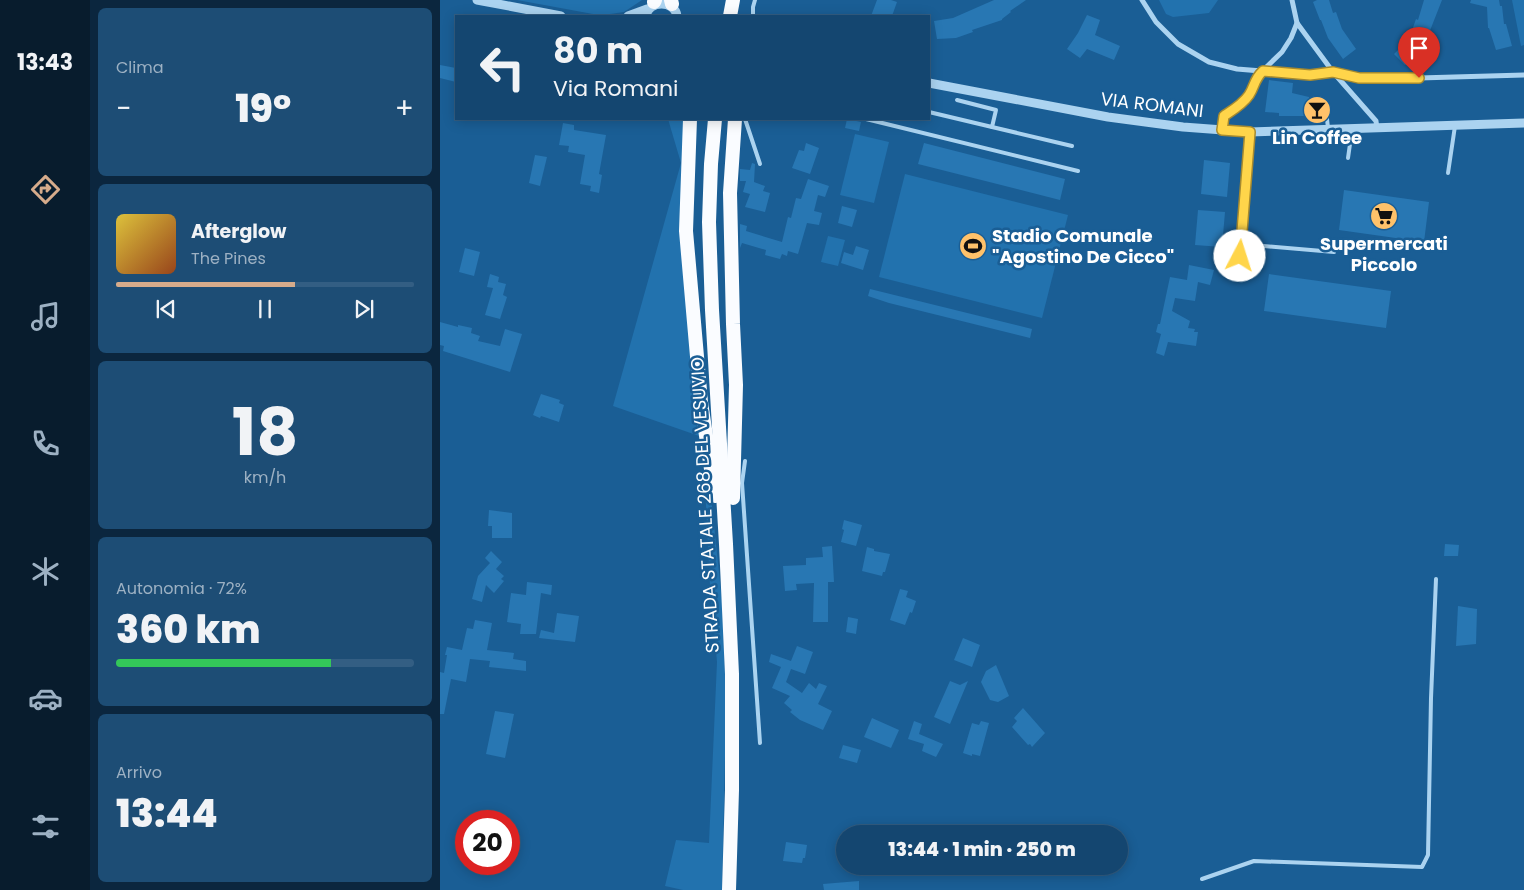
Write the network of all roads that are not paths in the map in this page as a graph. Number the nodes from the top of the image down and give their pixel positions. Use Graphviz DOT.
graph roads {
  1 [pos="477,0"];
  2 [pos="733,0"];
  3 [pos="755,0"];
  4 [pos="1142,0"];
  5 [pos="1292,0"];
  6 [pos="650,7"];
  7 [pos="673,7"];
  8 [pos="556,15"];
  9 [pos="630,15"];
  10 [pos="730,15"];
  11 [pos="753,15"];
  12 [pos="1297,23"];
  13 [pos="1263,71"];
  14 [pos="1333,72"];
  15 [pos="1524,75"];
  16 [pos="930,83"];
  17 [pos="957,100"];
  18 [pos="1326,110"];
  19 [pos="930,112"];
  20 [pos="690,120"];
  21 [pos="715,120"];
  22 [pos="736,120"];
  23 [pos="745,120"];
  24 [pos="870,120"];
  25 [pos="1524,123"];
  26 [pos="1455,126"];
  27 [pos="992,127"];
  28 [pos="1377,128"];
  29 [pos="1222,130"];
  30 [pos="1328,130"];
  31 [pos="1352,130"];
  32 [pos="1250,132"];
  33 [pos="1072,146"];
  34 [pos="1348,158"];
  35 [pos="760,164"];
  36 [pos="1078,171"];
  37 [pos="1448,173"];
  38 [pos="1241,244"];
  39 [pos="1334,252"];
  40 [pos="1240,256"];
  41 [pos="745,462"];
  42 [pos="727,549"];
  43 [pos="1436,579"];
  44 [pos="760,743"];
  45 [pos="1202,879"];
  46 [pos="728,890"];
  1 -- 8 [label="street"];
  2 -- 10 [label="highway"];
  3 -- 11 [label="lane"];
  4 -- 13 [label="street"];
  5 -- 12 [label="street"];
  6 -- 7 [label="street"];
  6 -- 9 [label="street"];
  12 -- 13 [label="street"];
  12 -- 14 [label="street"];
  13 -- 14 [label="street"];
  13 -- 29 [label="street"];
  14 -- 15 [label="street"];
  14 -- 28 [label="street"];
  16 -- 29 [label="street, VIA ROMANI"];
  17 -- 27 [label="lane"];
  18 -- 30 [label="lane"];
  19 -- 27 [label="lane"];
  20 -- 42 [label="highway"];
  21 -- 42 [label="highway, STRADA STATALE 268 DEL VESUVIO"];
  22 -- 42 [label="highway"];
  23 -- 35 [label="lane"];
  24 -- 36 [label="lane"];
  25 -- 26 [label="street, VIA ROMANI"];
  26 -- 28 [label="street, VIA ROMANI"];
  26 -- 37 [label="lane"];
  27 -- 33 [label="lane"];
  28 -- 31 [label="street, VIA ROMANI"];
  29 -- 32 [label="street, VIA ROMANI"];
  30 -- 31 [label="street, VIA ROMANI"];
  30 -- 32 [label="street, VIA ROMANI"];
  31 -- 34 [label="lane"];
  32 -- 38 [label="lane"];
  38 -- 39 [label="lane"];
  38 -- 40 [label="lane"];
  41 -- 44 [label="lane"];
  42 -- 46 [label="highway, STRADA STATALE 268 DEL VESUVIO"];
  43 -- 45 [label="lane"];
}
